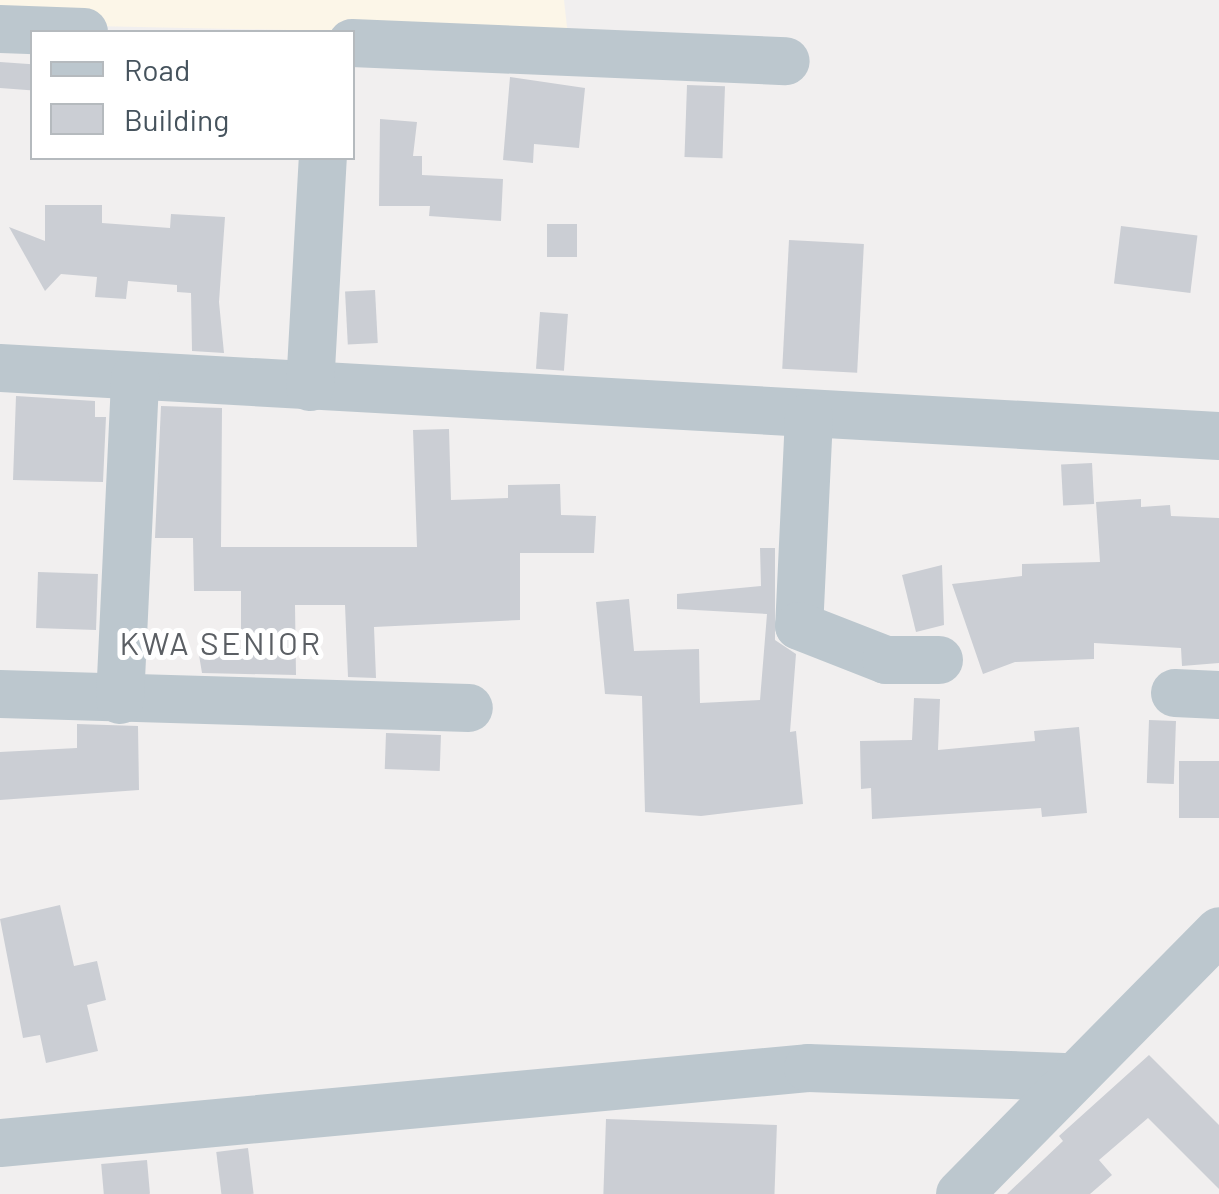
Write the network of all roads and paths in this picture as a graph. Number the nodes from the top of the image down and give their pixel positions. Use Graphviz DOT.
graph roads {
  1 [pos="0,29"];
  2 [pos="30,30"];
  3 [pos="355,43"];
  4 [pos="786,61"];
  5 [pos="324,160"];
  6 [pos="0,368"];
  7 [pos="135,376"];
  8 [pos="310,387"];
  9 [pos="809,416"];
  10 [pos="1219,436"];
  11 [pos="939,660"];
  12 [pos="0,694"];
  13 [pos="120,700"];
  14 [pos="469,708"];
  15 [pos="1219,930"];
  16 [pos="1071,1077"];
  17 [pos="0,1143"];
  18 [pos="960,1194"];
  1 -- 2 [label="street"];
  3 -- 4 [label="street"];
  5 -- 8 [label="street"];
  6 -- 7 [label="street"];
  7 -- 8 [label="street"];
  7 -- 13 [label="street"];
  8 -- 9 [label="street"];
  9 -- 10 [label="street"];
  9 -- 11 [label="street"];
  12 -- 13 [label="street"];
  13 -- 14 [label="street"];
  15 -- 16 [label="street"];
  16 -- 17 [label="street"];
  16 -- 18 [label="street"];
}
